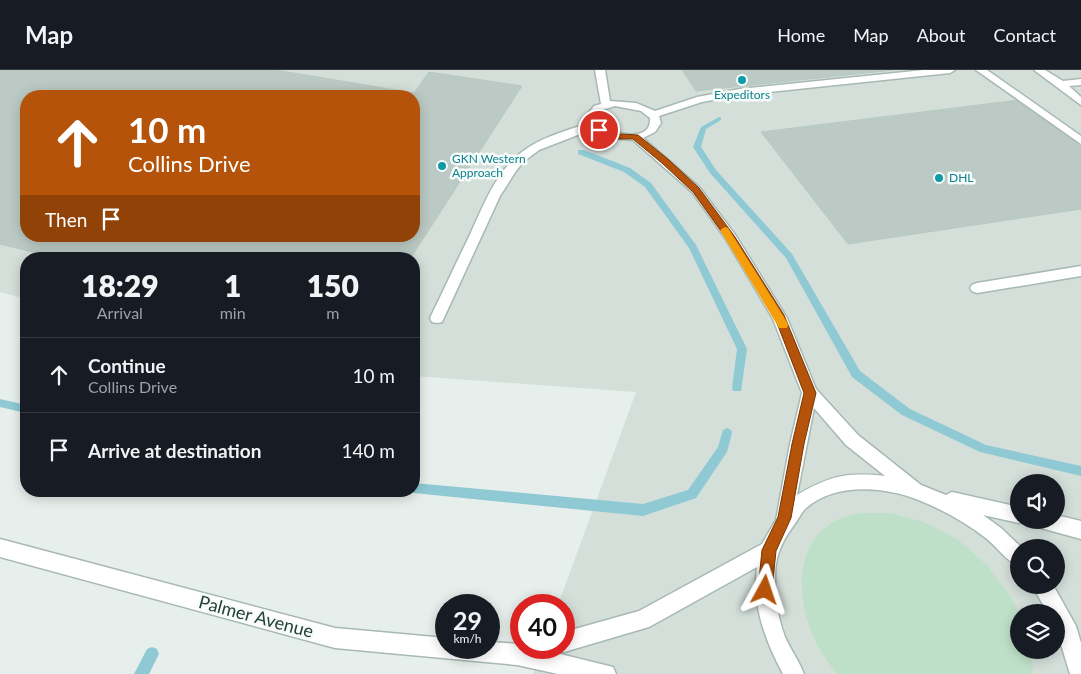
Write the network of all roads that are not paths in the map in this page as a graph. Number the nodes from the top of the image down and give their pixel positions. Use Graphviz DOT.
graph roads {
  1 [pos="600,70"];
  2 [pos="950,70"];
  3 [pos="981,70"];
  4 [pos="1039,70"];
  5 [pos="1081,82"];
  6 [pos="1061,84"];
  7 [pos="1081,102"];
  8 [pos="606,105"];
  9 [pos="653,115"];
  10 [pos="594,124"];
  11 [pos="635,137"];
  12 [pos="1081,141"];
  13 [pos="1081,271"];
  14 [pos="977,288"];
  15 [pos="437,318"];
  16 [pos="810,393"];
  17 [pos="914,489"];
  18 [pos="933,496"];
  19 [pos="1010,513"];
  20 [pos="784,518"];
  21 [pos="1065,526"];
  22 [pos="1081,530"];
  23 [pos="1010,546"];
  24 [pos="0,548"];
  25 [pos="769,550"];
  26 [pos="1047,594"];
  27 [pos="575,639"];
  28 [pos="510,654"];
  29 [pos="536,659"];
  30 [pos="1080,672"];
  31 [pos="606,674"];
  32 [pos="794,674"];
  1 -- 8 [label="street"];
  2 -- 9 [label="street"];
  3 -- 12 [label="street"];
  4 -- 6 [label="street"];
  5 -- 6 [label="street"];
  6 -- 7 [label="street"];
  8 -- 9 [label="street"];
  8 -- 10 [label="street"];
  9 -- 11 [label="street"];
  10 -- 11 [label="street"];
  10 -- 15 [label="street"];
  11 -- 16 [label="street"];
  13 -- 14 [label="street"];
  16 -- 17 [label="street"];
  16 -- 20 [label="street"];
  17 -- 18 [label="street"];
  17 -- 20 [label="street"];
  18 -- 19 [label="street"];
  18 -- 23 [label="street"];
  20 -- 25 [label="street"];
  21 -- 22 [label="street"];
  24 -- 28 [label="street, Palmer Avenue"];
  25 -- 27 [label="street"];
  25 -- 32 [label="street"];
  26 -- 30 [label="street"];
  29 -- 31 [label="street, Palmer Avenue"];
}
